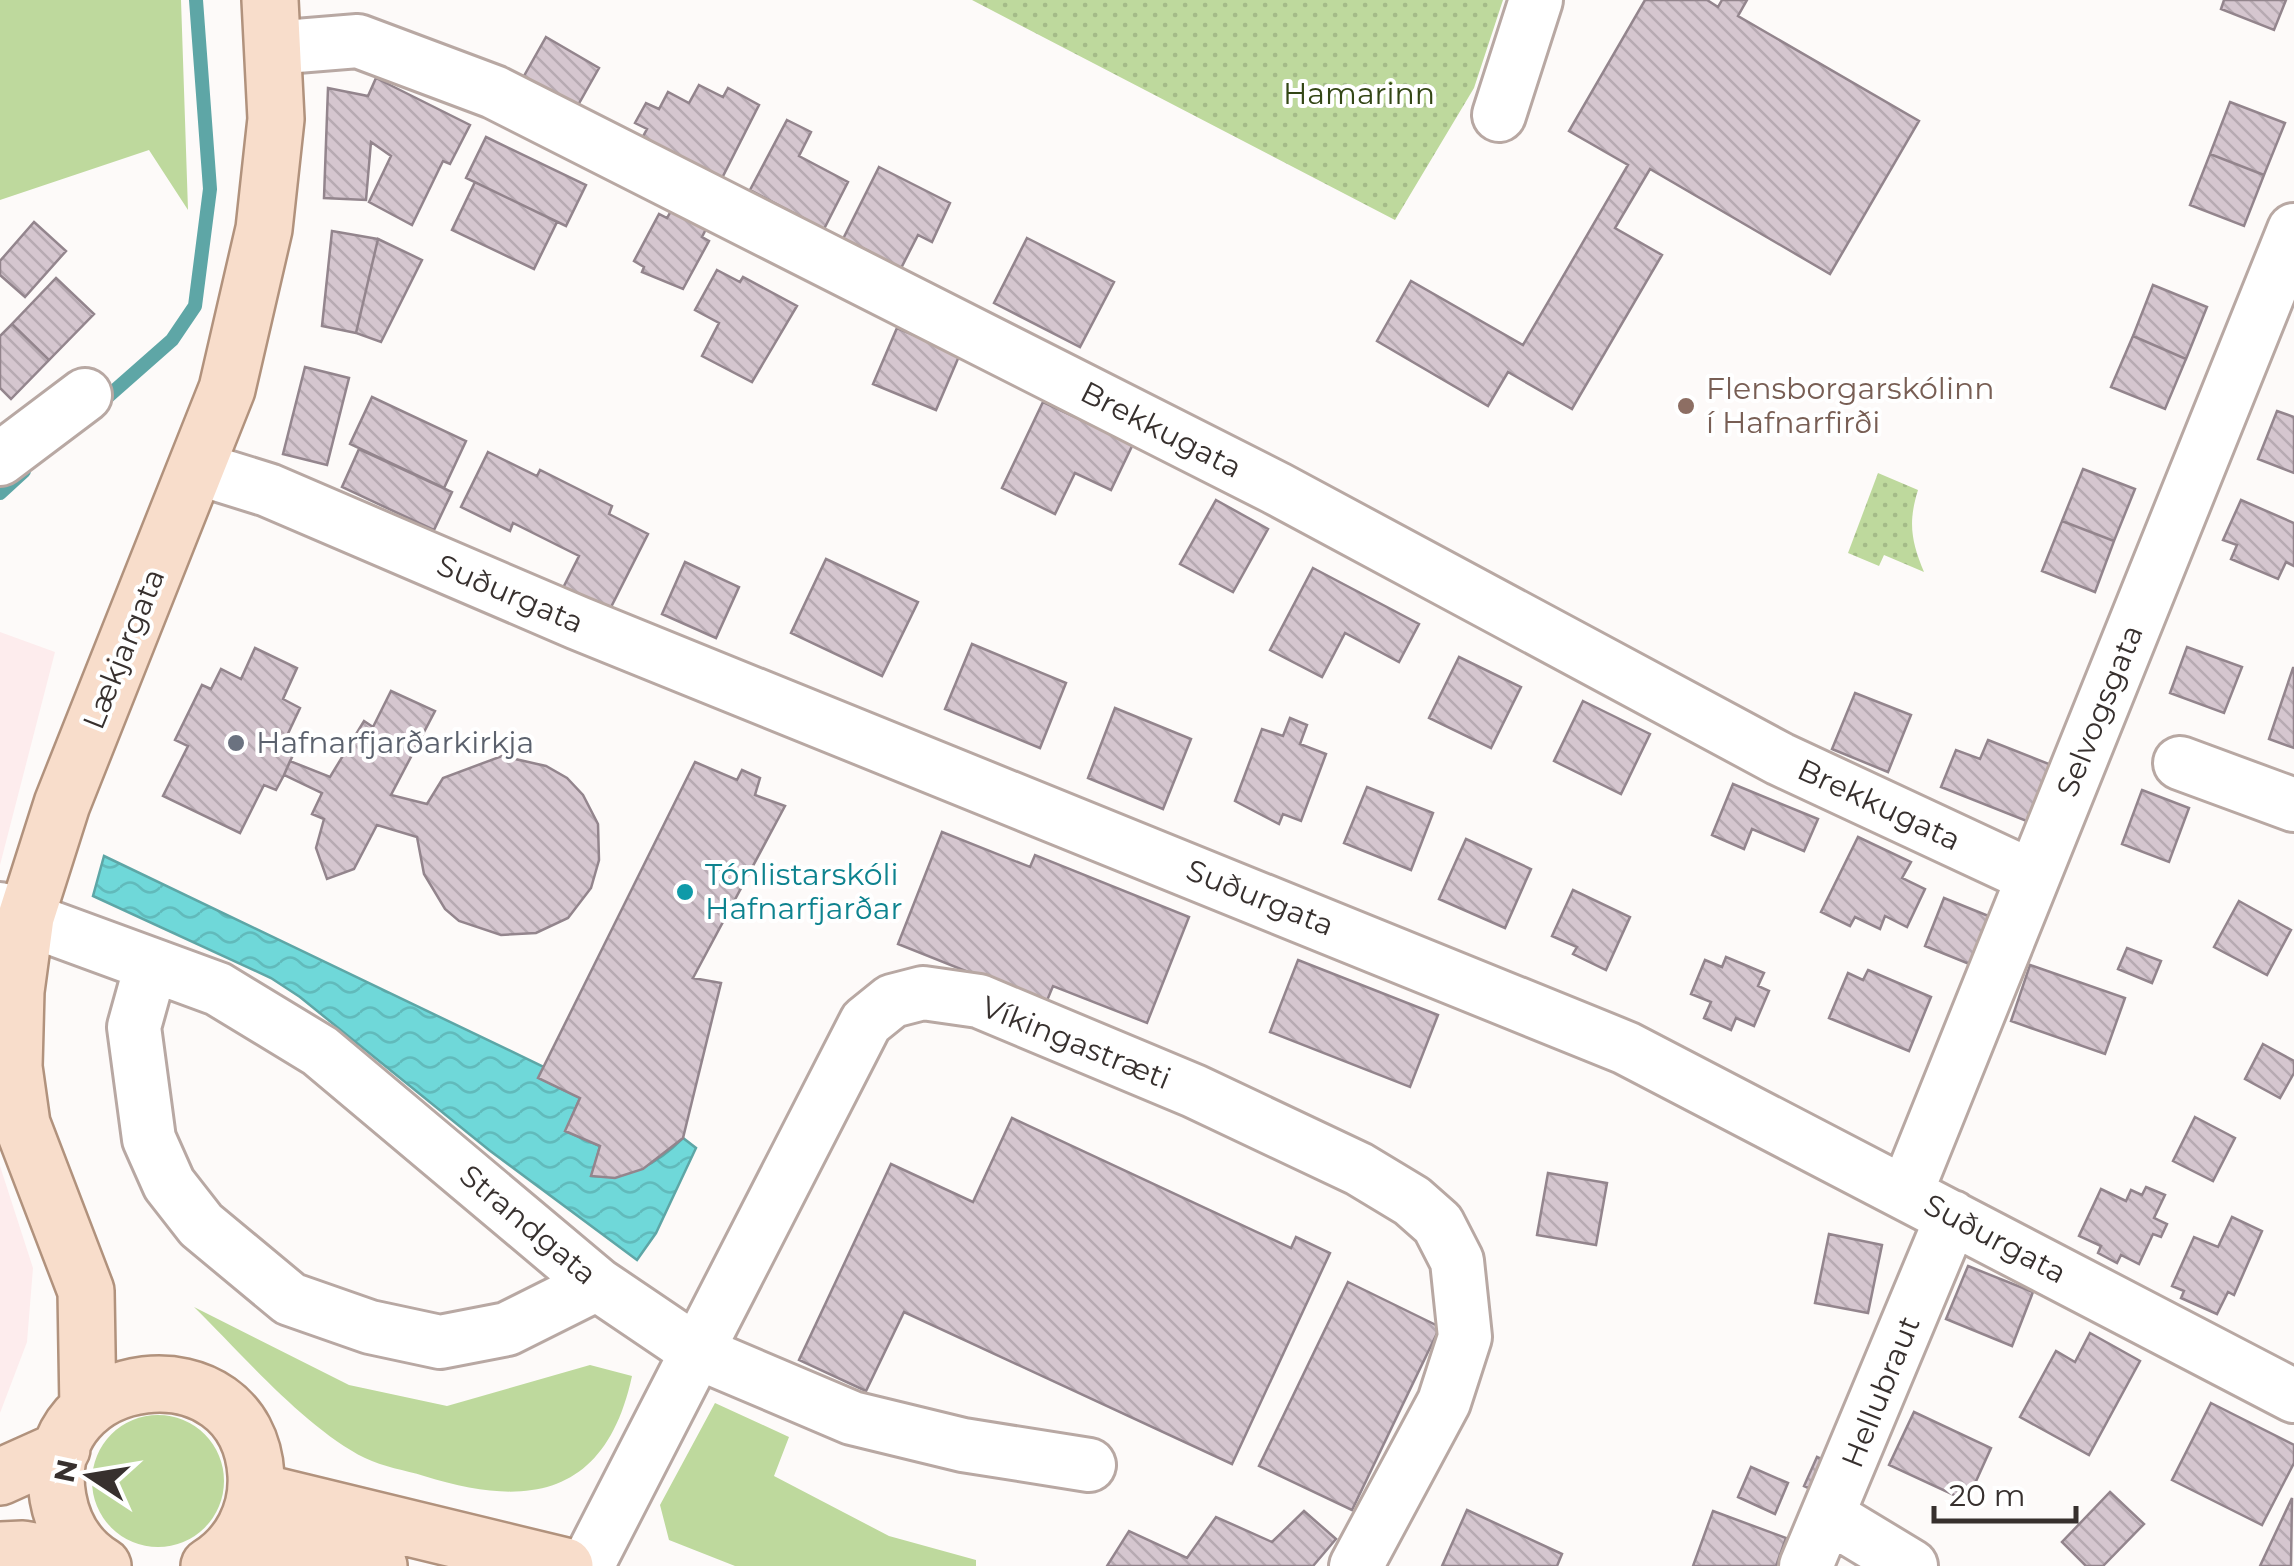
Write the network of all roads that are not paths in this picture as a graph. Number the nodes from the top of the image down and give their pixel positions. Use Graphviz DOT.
graph roads {
  1 [pos="1536,0"];
  2 [pos="271,24"];
  3 [pos="1499,115"];
  4 [pos="2294,230"];
  5 [pos="85,394"];
  6 [pos="0,459"];
  7 [pos="197,468"];
  8 [pos="2180,763"];
  9 [pos="2294,805"];
  10 [pos="2033,877"];
  11 [pos="13,913"];
  12 [pos="151,966"];
  13 [pos="7,1068"];
  14 [pos="1906,1192"];
  15 [pos="1952,1217"];
  16 [pos="597,1284"];
  17 [pos="86,1292"];
  18 [pos="699,1354"];
  19 [pos="160,1382"];
  20 [pos="2294,1396"];
  21 [pos="75,1429"];
  22 [pos="1089,1465"];
  23 [pos="0,1478"];
  24 [pos="256,1491"];
  25 [pos="1830,1517"];
  26 [pos="0,1550"];
  27 [pos="215,1562"];
  28 [pos="99,1564"];
  29 [pos="379,1566"];
  30 [pos="565,1566"];
  31 [pos="587,1566"];
  32 [pos="1356,1566"];
  33 [pos="1806,1566"];
  34 [pos="1911,1566"];
  1 -- 3 [label="street"];
  2 -- 7 [label="main road, Lækjargata"];
  2 -- 10 [label="street, Brekkugata"];
  4 -- 10 [label="street, Selvogsgata"];
  5 -- 6 [label="street"];
  7 -- 11 [label="main road, Lækjargata"];
  7 -- 14 [label="street, Suðurgata"];
  8 -- 9 [label="street"];
  10 -- 14 [label="street, Selvogsgata"];
  11 -- 12 [label="street, Strandgata"];
  11 -- 13 [label="main road, Lækjargata"];
  12 -- 16 [label="street, Strandgata"];
  12 -- 16 [label="street"];
  13 -- 17 [label="main road, Lækjargata"];
  14 -- 15 [label="street, Suðurgata"];
  15 -- 20 [label="street, Suðurgata"];
  15 -- 25 [label="street, Hellubraut"];
  16 -- 18 [label="street, Strandgata"];
  17 -- 19 [label="main road, Lækjargata"];
  17 -- 21 [label="main road, Lækjargata"];
  18 -- 22 [label="street, Strandgata"];
  18 -- 31 [label="street, Víkingastræti"];
  18 -- 32 [label="street, Víkingastræti"];
  19 -- 21 [label="main road"];
  19 -- 24 [label="main road"];
  21 -- 23 [label="main road"];
  21 -- 28 [label="main road, Lækjargata"];
  24 -- 27 [label="main road"];
  24 -- 30 [label="main road"];
  25 -- 33 [label="street, Hellubraut"];
  25 -- 34 [label="street"];
  26 -- 28 [label="main road"];
  27 -- 29 [label="main road"];
}
